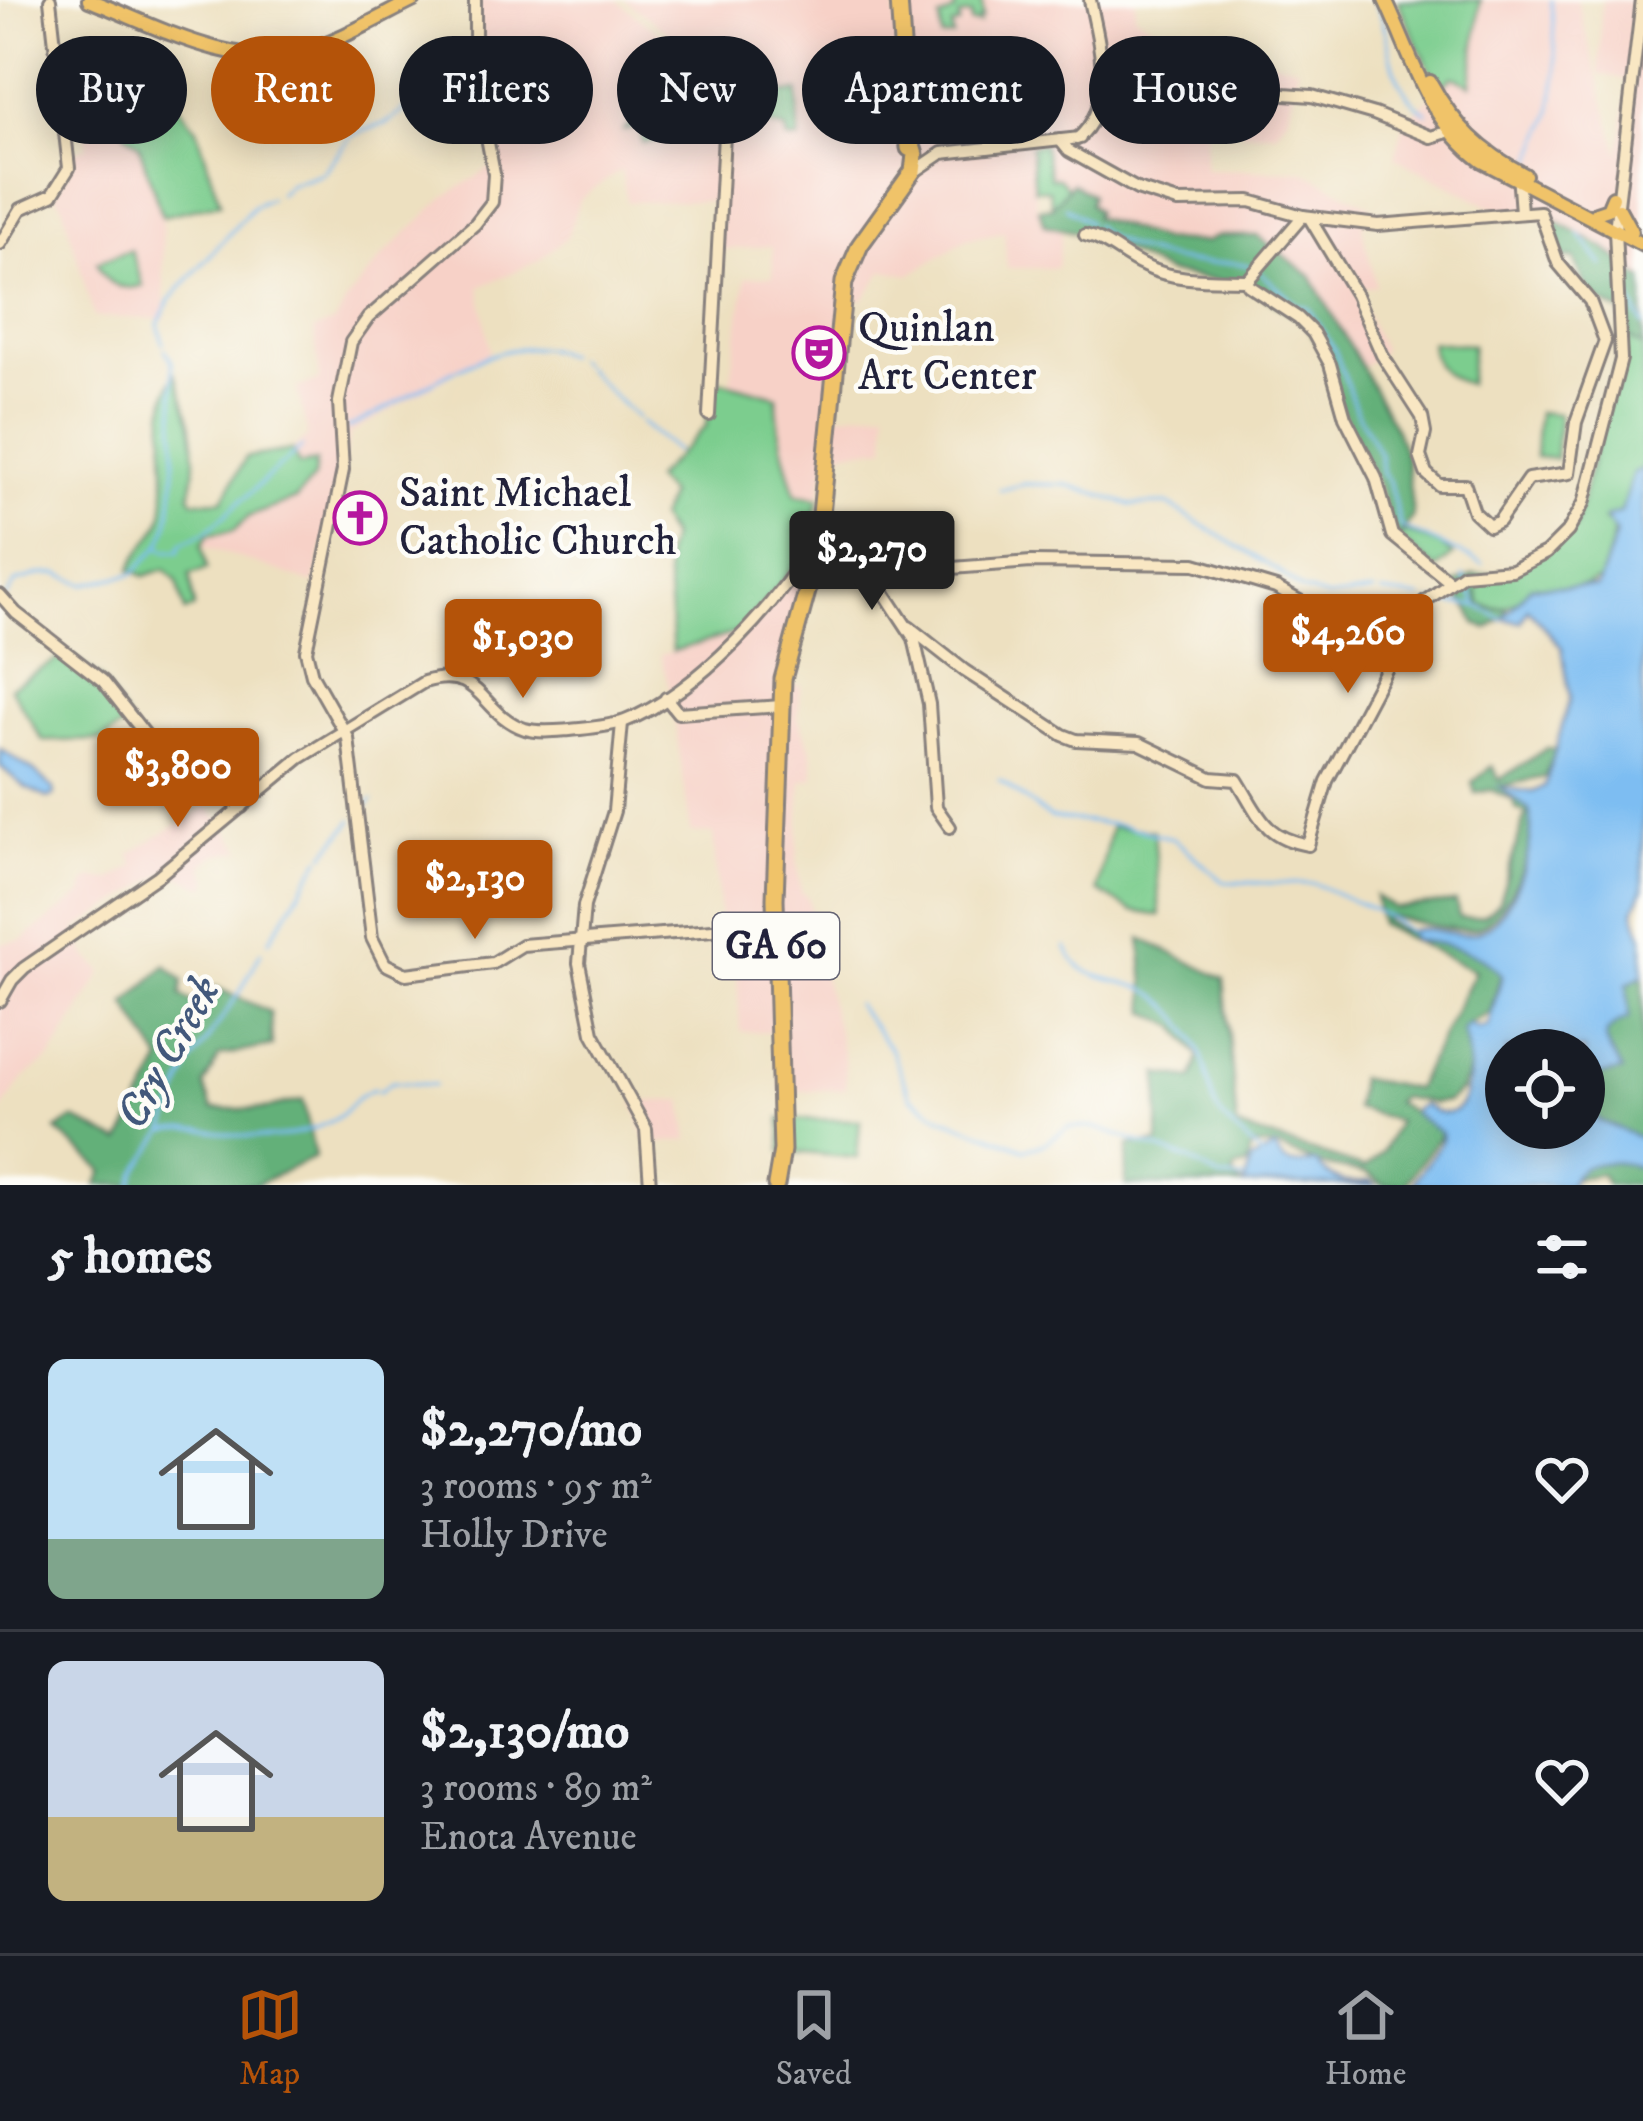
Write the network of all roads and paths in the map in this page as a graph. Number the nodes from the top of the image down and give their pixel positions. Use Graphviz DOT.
graph roads {
  1 [pos="50,0"];
  2 [pos="89,0"];
  3 [pos="404,0"];
  4 [pos="414,0"];
  5 [pos="472,0"];
  6 [pos="898,0"];
  7 [pos="1090,0"];
  8 [pos="1388,0"];
  9 [pos="1639,0"];
  10 [pos="111,2"];
  11 [pos="166,26"];
  12 [pos="1096,36"];
  13 [pos="1280,94"];
  14 [pos="1089,123"];
  15 [pos="1454,131"];
  16 [pos="1065,137"];
  17 [pos="1080,138"];
  18 [pos="724,144"];
  19 [pos="942,144"];
  20 [pos="998,144"];
  21 [pos="1062,144"];
  22 [pos="487,151"];
  23 [pos="1069,151"];
  24 [pos="919,157"];
  25 [pos="1517,176"];
  26 [pos="1518,208"];
  27 [pos="1596,213"];
  28 [pos="1306,217"];
  29 [pos="1623,226"];
  30 [pos="470,227"];
  31 [pos="1085,235"];
  32 [pos="0,244"];
  33 [pos="1616,248"];
  34 [pos="1248,282"];
  35 [pos="709,415"];
  36 [pos="819,532"];
  37 [pos="1540,557"];
  38 [pos="874,574"];
  39 [pos="1450,582"];
  40 [pos="0,596"];
  41 [pos="1415,613"];
  42 [pos="914,634"];
  43 [pos="666,698"];
  44 [pos="782,706"];
  45 [pos="335,716"];
  46 [pos="619,729"];
  47 [pos="344,730"];
  48 [pos="330,738"];
  49 [pos="242,807"];
  50 [pos="950,827"];
  51 [pos="776,925"];
  52 [pos="580,942"];
  53 [pos="0,1001"];
  54 [pos="650,1185"];
  55 [pos="776,1185"];
  1 -- 32 [label="street"];
  2 -- 11 [label="main road"];
  3 -- 11 [label="main road"];
  4 -- 11 [label="main road"];
  5 -- 22 [label="street"];
  6 -- 24 [label="highway"];
  7 -- 12 [label="street"];
  8 -- 15 [label="main road"];
  9 -- 29 [label="street"];
  10 -- 11 [label="main road"];
  13 -- 15 [label="street"];
  14 -- 17 [label="street"];
  15 -- 25 [label="main road"];
  16 -- 17 [label="street"];
  17 -- 23 [label="street"];
  18 -- 35 [label="street"];
  19 -- 24 [label="street"];
  20 -- 24 [label="street"];
  21 -- 23 [label="street"];
  22 -- 30 [label="street"];
  22 -- 30 [label="street"];
  23 -- 28 [label="street"];
  24 -- 36 [label="highway"];
  25 -- 26 [label="street"];
  25 -- 27 [label="main road"];
  25 -- 29 [label="main road"];
  26 -- 28 [label="street"];
  26 -- 28 [label="street"];
  27 -- 29 [label="main road"];
  27 -- 29 [label="main road"];
  28 -- 34 [label="street"];
  29 -- 33 [label="main road"];
  29 -- 37 [label="street"];
  30 -- 45 [label="street"];
  31 -- 34 [label="street"];
  33 -- 37 [label="street"];
  34 -- 39 [label="street"];
  36 -- 38 [label="street"];
  36 -- 43 [label="street"];
  36 -- 44 [label="highway, GA 60"];
  37 -- 39 [label="street"];
  38 -- 41 [label="street"];
  38 -- 42 [label="street"];
  39 -- 41 [label="street"];
  40 -- 49 [label="street"];
  41 -- 42 [label="street"];
  42 -- 50 [label="street"];
  43 -- 44 [label="street"];
  43 -- 46 [label="street"];
  44 -- 51 [label="highway, GA 60"];
  45 -- 47 [label="street"];
  45 -- 48 [label="street"];
  46 -- 47 [label="street"];
  46 -- 52 [label="street"];
  47 -- 48 [label="street"];
  47 -- 52 [label="street"];
  48 -- 49 [label="street"];
  49 -- 53 [label="street"];
  51 -- 52 [label="street"];
  51 -- 55 [label="highway, GA 60"];
  52 -- 54 [label="street"];
}
